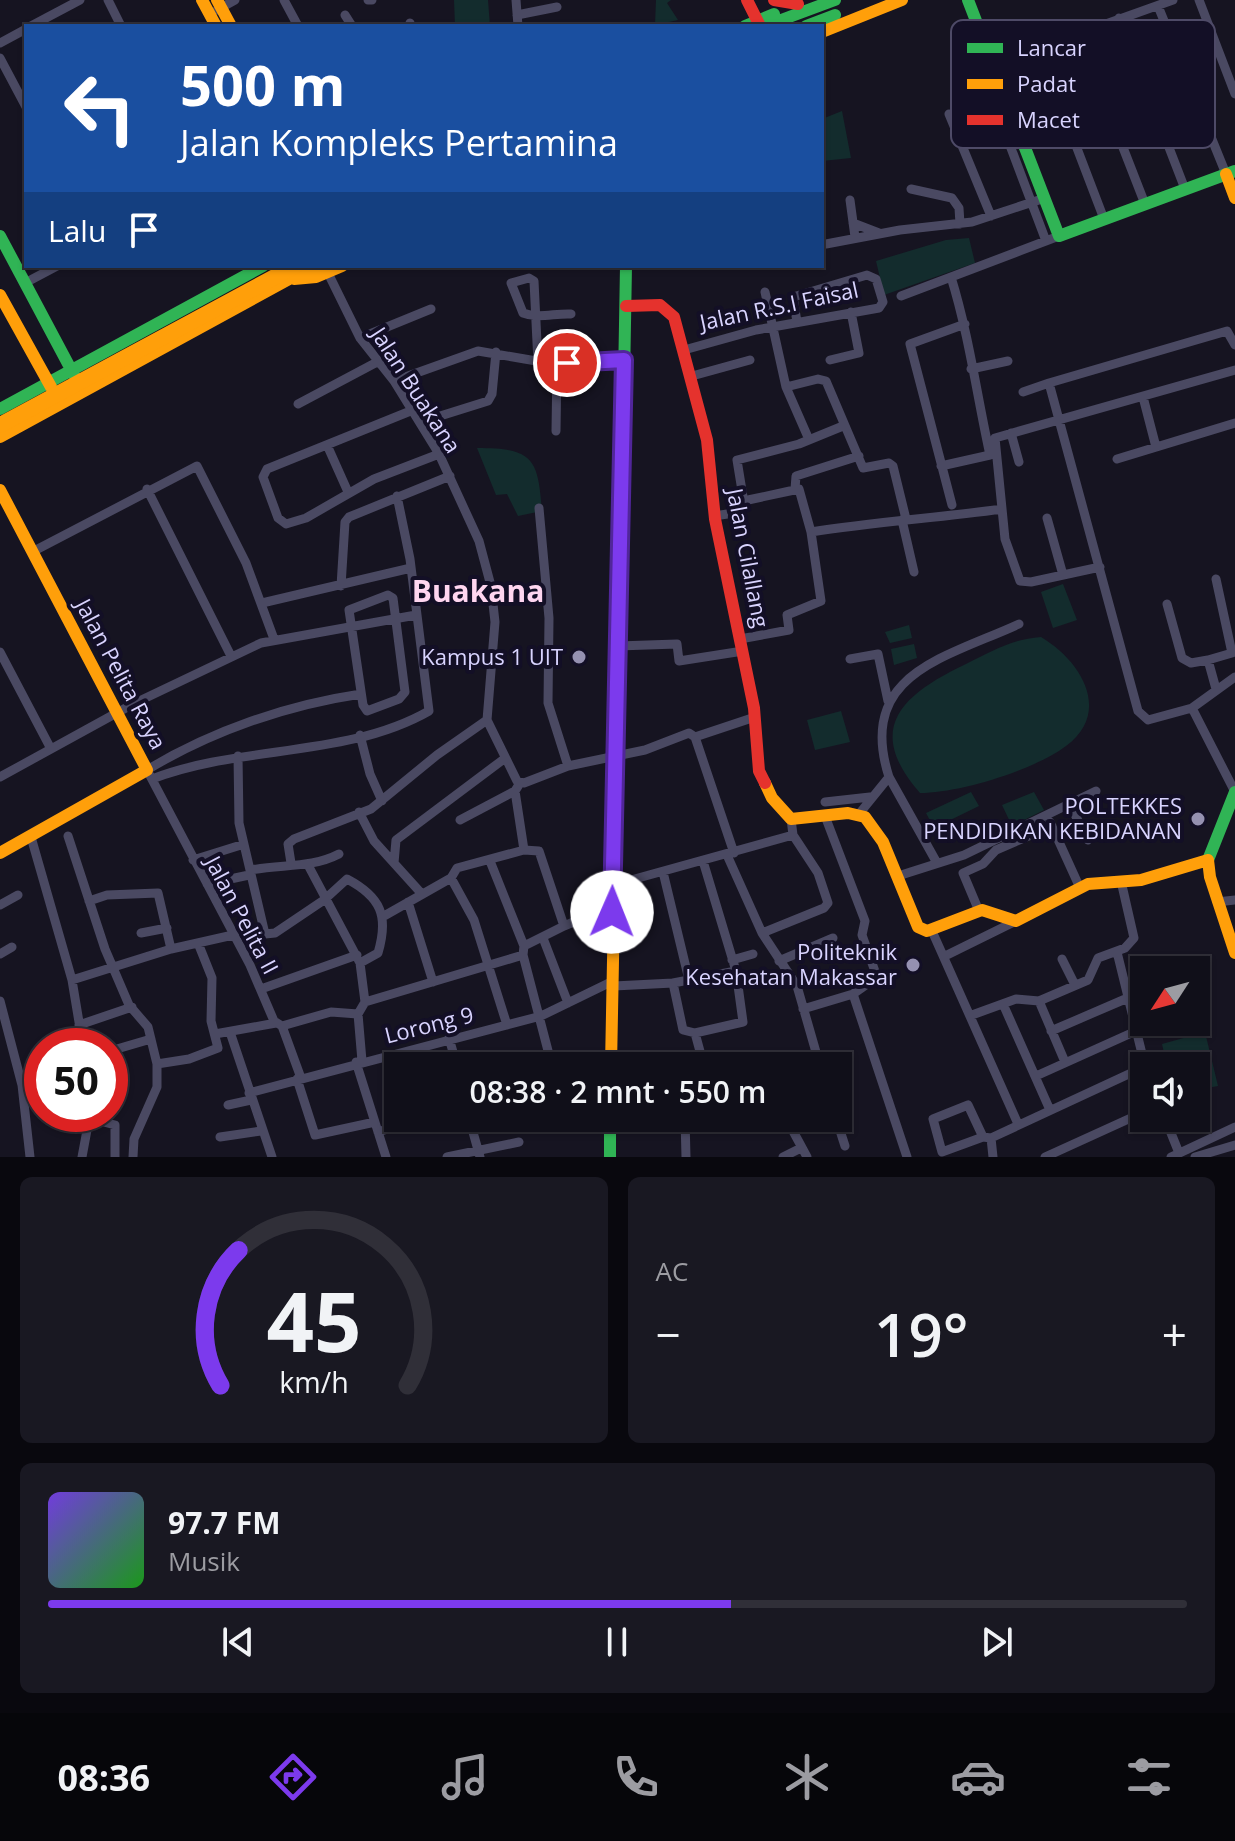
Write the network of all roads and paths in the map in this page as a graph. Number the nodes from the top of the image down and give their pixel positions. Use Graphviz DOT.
graph roads {
  1 [pos="80,0"];
  2 [pos="108,0"];
  3 [pos="284,0"];
  4 [pos="516,0"];
  5 [pos="747,0"];
  6 [pos="774,0"];
  7 [pos="835,0"];
  8 [pos="878,0"];
  9 [pos="894,0"];
  10 [pos="902,0"];
  11 [pos="968,0"];
  12 [pos="1173,0"];
  13 [pos="1199,0"];
  14 [pos="803,2"];
  15 [pos="1158,6"];
  16 [pos="557,7"];
  17 [pos="217,8"];
  18 [pos="345,15"];
  19 [pos="517,15"];
  20 [pos="1119,18"];
  21 [pos="976,20"];
  22 [pos="1113,20"];
  23 [pos="1164,20"];
  24 [pos="1207,20"];
  25 [pos="34,24"];
  26 [pos="120,24"];
  27 [pos="229,24"];
  28 [pos="297,24"];
  29 [pos="351,24"];
  30 [pos="518,24"];
  31 [pos="757,24"];
  32 [pos="759,24"];
  33 [pos="760,24"];
  34 [pos="812,24"];
  35 [pos="24,29"];
  36 [pos="824,29"];
  37 [pos="824,29"];
  38 [pos="1215,42"];
  39 [pos="0,43"];
  40 [pos="0,58"];
  41 [pos="22,89"];
  42 [pos="1235,94"];
  43 [pos="949,114"];
  44 [pos="951,119"];
  45 [pos="1215,136"];
  46 [pos="963,148"];
  47 [pos="1019,148"];
  48 [pos="1077,148"];
  49 [pos="1123,148"];
  50 [pos="1169,148"];
  51 [pos="1231,173"];
  52 [pos="911,189"];
  53 [pos="1185,189"];
  54 [pos="1235,198"];
  55 [pos="850,200"];
  56 [pos="1039,200"];
  57 [pos="1145,204"];
  58 [pos="991,216"];
  59 [pos="1104,219"];
  60 [pos="853,223"];
  61 [pos="960,224"];
  62 [pos="879,233"];
  63 [pos="0,236"];
  64 [pos="855,237"];
  65 [pos="1052,239"];
  66 [pos="826,244"];
  67 [pos="53,268"];
  68 [pos="259,268"];
  69 [pos="328,268"];
  70 [pos="626,268"];
  71 [pos="288,270"];
  72 [pos="951,277"];
  73 [pos="25,283"];
  74 [pos="765,292"];
  75 [pos="0,295"];
  76 [pos="901,296"];
  77 [pos="626,306"];
  78 [pos="431,309"];
  79 [pos="851,312"];
  80 [pos="571,314"];
  81 [pos="797,322"];
  82 [pos="965,324"];
  83 [pos="773,327"];
  84 [pos="360,338"];
  85 [pos="1235,345"];
  86 [pos="684,350"];
  87 [pos="496,352"];
  88 [pos="624,360"];
  89 [pos="750,360"];
  90 [pos="830,360"];
  91 [pos="379,361"];
  92 [pos="1008,361"];
  93 [pos="538,363"];
  94 [pos="557,363"];
  95 [pos="971,369"];
  96 [pos="71,370"];
  97 [pos="1235,370"];
  98 [pos="692,376"];
  99 [pos="394,381"];
  100 [pos="48,382"];
  101 [pos="1049,383"];
  102 [pos="786,387"];
  103 [pos="84,392"];
  104 [pos="1023,392"];
  105 [pos="1143,397"];
  106 [pos="298,404"];
  107 [pos="61,405"];
  108 [pos="0,409"];
  109 [pos="413,410"];
  110 [pos="0,419"];
  111 [pos="1058,420"];
  112 [pos="421,422"];
  113 [pos="1235,423"];
  114 [pos="0,425"];
  115 [pos="843,426"];
  116 [pos="556,431"];
  117 [pos="1011,433"];
  118 [pos="807,435"];
  119 [pos="0,437"];
  120 [pos="327,445"];
  121 [pos="1156,447"];
  122 [pos="439,454"];
  123 [pos="990,455"];
  124 [pos="859,456"];
  125 [pos="1117,459"];
  126 [pos="1019,462"];
  127 [pos="941,466"];
  128 [pos="450,476"];
  129 [pos="147,489"];
  130 [pos="795,489"];
  131 [pos="348,492"];
  132 [pos="1,495"];
  133 [pos="397,496"];
  134 [pos="744,503"];
  135 [pos="952,505"];
  136 [pos="999,505"];
  137 [pos="539,508"];
  138 [pos="714,516"];
  139 [pos="1047,518"];
  140 [pos="904,520"];
  141 [pos="811,532"];
  142 [pos="32,552"];
  143 [pos="1100,567"];
  144 [pos="411,568"];
  145 [pos="914,572"];
  146 [pos="1063,575"];
  147 [pos="1216,579"];
  148 [pos="341,586"];
  149 [pos="262,603"];
  150 [pos="1167,604"];
  151 [pos="416,615"];
  152 [pos="395,619"];
  153 [pos="1019,624"];
  154 [pos="352,626"];
  155 [pos="274,639"];
  156 [pos="742,645"];
  157 [pos="618,646"];
  158 [pos="0,652"];
  159 [pos="1234,653"];
  160 [pos="231,656"];
  161 [pos="850,659"];
  162 [pos="1208,660"];
  163 [pos="1235,677"];
  164 [pos="1216,689"];
  165 [pos="361,694"];
  166 [pos="888,701"];
  167 [pos="1192,708"];
  168 [pos="116,714"];
  169 [pos="755,717"];
  170 [pos="487,720"];
  171 [pos="360,735"];
  172 [pos="695,737"];
  173 [pos="51,749"];
  174 [pos="238,756"];
  175 [pos="616,757"];
  176 [pos="504,759"];
  177 [pos="568,766"];
  178 [pos="1,773"];
  179 [pos="149,775"];
  180 [pos="889,777"];
  181 [pos="517,787"];
  182 [pos="1096,791"];
  183 [pos="1235,792"];
  184 [pos="870,797"];
  185 [pos="382,801"];
  186 [pos="1070,805"];
  187 [pos="825,809"];
  188 [pos="359,812"];
  189 [pos="859,814"];
  190 [pos="1047,815"];
  191 [pos="460,820"];
  192 [pos="1052,826"];
  193 [pos="792,827"];
  194 [pos="68,836"];
  195 [pos="31,837"];
  196 [pos="1088,840"];
  197 [pos="241,845"];
  198 [pos="524,850"];
  199 [pos="0,853"];
  200 [pos="339,854"];
  201 [pos="730,854"];
  202 [pos="193,860"];
  203 [pos="1208,860"];
  204 [pos="490,861"];
  205 [pos="703,861"];
  206 [pos="291,863"];
  207 [pos="394,863"];
  208 [pos="937,863"];
  209 [pos="308,865"];
  210 [pos="250,872"];
  211 [pos="663,872"];
  212 [pos="898,876"];
  213 [pos="451,878"];
  214 [pos="1121,881"];
  215 [pos="207,884"];
  216 [pos="613,885"];
  217 [pos="1080,888"];
  218 [pos="421,893"];
  219 [pos="18,895"];
  220 [pos="324,900"];
  221 [pos="1235,900"];
  222 [pos="89,901"];
  223 [pos="408,902"];
  224 [pos="1217,902"];
  225 [pos="0,905"];
  226 [pos="612,906"];
  227 [pos="979,911"];
  228 [pos="384,916"];
  229 [pos="1016,921"];
  230 [pos="564,926"];
  231 [pos="167,928"];
  232 [pos="932,931"];
  233 [pos="141,933"];
  234 [pos="762,933"];
  235 [pos="233,935"];
  236 [pos="543,938"];
  237 [pos="833,938"];
  238 [pos="198,943"];
  239 [pos="12,947"];
  240 [pos="171,949"];
  241 [pos="524,951"];
  242 [pos="1117,952"];
  243 [pos="1235,953"];
  244 [pos="0,954"];
  245 [pos="753,954"];
  246 [pos="945,956"];
  247 [pos="358,959"];
  248 [pos="1062,959"];
  249 [pos="779,961"];
  250 [pos="488,965"];
  251 [pos="113,966"];
  252 [pos="734,966"];
  253 [pos="72,980"];
  254 [pos="689,980"];
  255 [pos="433,982"];
  256 [pos="613,983"];
  257 [pos="673,983"];
  258 [pos="1075,985"];
  259 [pos="261,989"];
  260 [pos="853,994"];
  261 [pos="1130,997"];
  262 [pos="0,1001"];
  263 [pos="1039,1001"];
  264 [pos="365,1002"];
  265 [pos="568,1003"];
  266 [pos="1003,1004"];
  267 [pos="132,1007"];
  268 [pos="803,1009"];
  269 [pos="358,1014"];
  270 [pos="972,1015"];
  271 [pos="541,1016"];
  272 [pos="279,1024"];
  273 [pos="79,1025"];
  274 [pos="507,1025"];
  275 [pos="80,1028"];
  276 [pos="1051,1031"];
  277 [pos="230,1032"];
  278 [pos="695,1033"];
  279 [pos="215,1034"];
  280 [pos="1130,1034"];
  281 [pos="449,1038"];
  282 [pos="151,1039"];
  283 [pos="128,1046"];
  284 [pos="453,1052"];
  285 [pos="549,1052"];
  286 [pos="611,1052"];
  287 [pos="700,1052"];
  288 [pos="816,1052"];
  289 [pos="359,1062"];
  290 [pos="1065,1062"];
  291 [pos="157,1064"];
  292 [pos="1130,1073"];
  293 [pos="1036,1076"];
  294 [pos="299,1078"];
  295 [pos="250,1096"];
  296 [pos="228,1105"];
  297 [pos="1050,1110"];
  298 [pos="1130,1118"];
  299 [pos="1018,1124"];
  300 [pos="384,1126"];
  301 [pos="377,1127"];
  302 [pos="1235,1127"];
  303 [pos="261,1131"];
  304 [pos="87,1132"];
  305 [pos="115,1132"];
  306 [pos="473,1132"];
  307 [pos="610,1132"];
  308 [pos="685,1132"];
  309 [pos="793,1132"];
  310 [pos="840,1132"];
  311 [pos="1172,1132"];
  312 [pos="220,1137"];
  313 [pos="987,1137"];
  314 [pos="519,1142"];
  315 [pos="1235,1145"];
  316 [pos="845,1146"];
  317 [pos="804,1152"];
  318 [pos="478,1153"];
  319 [pos="943,1154"];
  320 [pos="1184,1155"];
  321 [pos="30,1157"];
  322 [pos="82,1157"];
  323 [pos="115,1157"];
  324 [pos="133,1157"];
  325 [pos="272,1157"];
  326 [pos="386,1157"];
  327 [pos="447,1157"];
  328 [pos="610,1157"];
  329 [pos="686,1157"];
  330 [pos="783,1157"];
  331 [pos="907,1157"];
  332 [pos="993,1157"];
  333 [pos="1045,1157"];
  1 -- 25 [label="street"];
  2 -- 26 [label="street"];
  3 -- 28 [label="street"];
  4 -- 19 [label="street"];
  5 -- 31 [label="main road"];
  6 -- 14 [label="main road"];
  7 -- 33 [label="main road"];
  8 -- 34 [label="main road"];
  9 -- 36 [label="main road"];
  10 -- 37 [label="main road"];
  11 -- 21 [label="main road"];
  12 -- 15 [label="street"];
  13 -- 24 [label="street"];
  14 -- 32 [label="main road"];
  15 -- 20 [label="street"];
  15 -- 23 [label="street"];
  16 -- 19 [label="street"];
  17 -- 27 [label="main road"];
  18 -- 29 [label="street"];
  19 -- 30 [label="street"];
  20 -- 22 [label="street"];
  35 -- 39 [label="street"];
  38 -- 42 [label="street"];
  40 -- 41 [label="street"];
  43 -- 44 [label="street"];
  45 -- 51 [label="street"];
  46 -- 58 [label="street"];
  47 -- 56 [label="main road"];
  48 -- 59 [label="street"];
  49 -- 57 [label="street"];
  50 -- 53 [label="street"];
  51 -- 53 [label="main road"];
  51 -- 54 [label="main road"];
  52 -- 61 [label="street"];
  53 -- 57 [label="main road"];
  55 -- 60 [label="street"];
  56 -- 58 [label="street"];
  56 -- 65 [label="main road"];
  57 -- 59 [label="main road"];
  58 -- 61 [label="street"];
  59 -- 65 [label="main road"];
  60 -- 62 [label="street"];
  60 -- 64 [label="street"];
  61 -- 62 [label="street"];
  62 -- 64 [label="street"];
  63 -- 73 [label="main road"];
  64 -- 66 [label="street"];
  65 -- 72 [label="street"];
  67 -- 73 [label="street"];
  68 -- 96 [label="main road"];
  69 -- 71 [label="main road"];
  69 -- 84 [label="street, Jalan Buakana"];
  70 -- 77 [label="main road"];
  71 -- 103 [label="main road"];
  71 -- 110 [label="main road, bridge"];
  71 -- 114 [label="main road, bridge"];
  72 -- 76 [label="street"];
  72 -- 82 [label="street"];
  73 -- 96 [label="main road"];
  74 -- 83 [label="street"];
  75 -- 100 [label="main road"];
  77 -- 86 [label="main road, Jalan Cilallang"];
  77 -- 88 [label="main road"];
  78 -- 84 [label="street"];
  79 -- 81 [label="street, Jalan R.S.I Faisal"];
  79 -- 81 [label="street, Jalan R.S.I Faisal"];
  79 -- 90 [label="street"];
  80 -- 93 [label="street"];
  81 -- 83 [label="street, Jalan R.S.I Faisal"];
  82 -- 95 [label="street"];
  82 -- 127 [label="street"];
  83 -- 86 [label="street, Jalan R.S.I Faisal"];
  83 -- 102 [label="street"];
  84 -- 91 [label="street, Jalan Buakana"];
  85 -- 101 [label="street"];
  86 -- 98 [label="main road, Jalan Cilallang"];
  87 -- 93 [label="street"];
  87 -- 99 [label="street"];
  87 -- 112 [label="street"];
  88 -- 94 [label="street"];
  88 -- 157 [label="main road"];
  89 -- 98 [label="street"];
  91 -- 99 [label="street, Jalan Buakana"];
  91 -- 106 [label="street"];
  92 -- 95 [label="street"];
  93 -- 94 [label="street"];
  94 -- 116 [label="street"];
  95 -- 123 [label="street"];
  96 -- 100 [label="main road"];
  96 -- 103 [label="main road"];
  97 -- 105 [label="street"];
  98 -- 138 [label="main road, Jalan Cilallang"];
  99 -- 109 [label="street, Jalan Buakana"];
  100 -- 107 [label="main road"];
  100 -- 108 [label="main road"];
  101 -- 104 [label="street"];
  101 -- 111 [label="street"];
  102 -- 115 [label="street"];
  102 -- 118 [label="street"];
  103 -- 107 [label="main road"];
  105 -- 111 [label="street"];
  105 -- 121 [label="street"];
  107 -- 119 [label="main road"];
  109 -- 112 [label="street, Jalan Buakana"];
  109 -- 120 [label="street"];
  111 -- 117 [label="street"];
  111 -- 143 [label="street"];
  112 -- 122 [label="street, Jalan Buakana"];
  113 -- 121 [label="street"];
  115 -- 124 [label="street"];
  115 -- 134 [label="street"];
  117 -- 126 [label="street"];
  117 -- 136 [label="street"];
  120 -- 131 [label="street"];
  120 -- 131 [label="street"];
  121 -- 125 [label="street"];
  122 -- 128 [label="street, Jalan Buakana"];
  122 -- 131 [label="street"];
  123 -- 127 [label="street"];
  123 -- 136 [label="street"];
  124 -- 130 [label="street"];
  124 -- 140 [label="street"];
  127 -- 135 [label="street"];
  128 -- 133 [label="street"];
  128 -- 170 [label="street, Jalan Buakana"];
  129 -- 142 [label="street"];
  129 -- 149 [label="street"];
  129 -- 160 [label="street"];
  130 -- 134 [label="street"];
  130 -- 141 [label="street"];
  132 -- 142 [label="main road, Jalan Pelita Raya"];
  133 -- 144 [label="street"];
  133 -- 148 [label="street"];
  134 -- 138 [label="street"];
  136 -- 140 [label="street"];
  136 -- 146 [label="street"];
  137 -- 177 [label="street"];
  138 -- 156 [label="main road, Jalan Cilallang"];
  139 -- 146 [label="street"];
  140 -- 141 [label="street"];
  140 -- 145 [label="street"];
  141 -- 156 [label="street"];
  142 -- 168 [label="main road, Jalan Pelita Raya"];
  143 -- 146 [label="street"];
  143 -- 167 [label="street"];
  144 -- 148 [label="street"];
  144 -- 151 [label="street"];
  147 -- 159 [label="street"];
  148 -- 149 [label="street"];
  149 -- 155 [label="street"];
  150 -- 162 [label="street"];
  151 -- 152 [label="street"];
  151 -- 171 [label="street"];
  152 -- 154 [label="street"];
  152 -- 154 [label="street"];
  152 -- 165 [label="street"];
  153 -- 166 [label="street"];
  154 -- 155 [label="street"];
  154 -- 165 [label="street"];
  155 -- 160 [label="street"];
  156 -- 157 [label="street"];
  156 -- 169 [label="main road, Jalan Cilallang"];
  157 -- 175 [label="main road"];
  158 -- 173 [label="street"];
  159 -- 162 [label="street"];
  160 -- 168 [label="street"];
  161 -- 166 [label="street"];
  162 -- 164 [label="street"];
  163 -- 164 [label="street"];
  164 -- 167 [label="street"];
  165 -- 179 [label="street"];
  166 -- 180 [label="street"];
  167 -- 183 [label="street"];
  168 -- 173 [label="street"];
  168 -- 179 [label="main road, Jalan Pelita Raya"];
  169 -- 172 [label="street"];
  169 -- 193 [label="main road, Jalan Cilallang"];
  170 -- 176 [label="street, Jalan Buakana"];
  170 -- 185 [label="street"];
  171 -- 174 [label="street"];
  171 -- 185 [label="street"];
  172 -- 175 [label="street"];
  172 -- 201 [label="street"];
  173 -- 178 [label="street"];
  174 -- 179 [label="street"];
  174 -- 210 [label="street"];
  175 -- 177 [label="street"];
  175 -- 216 [label="main road"];
  176 -- 181 [label="street, Jalan Buakana"];
  176 -- 207 [label="street"];
  177 -- 181 [label="street"];
  179 -- 195 [label="main road, Jalan Pelita Raya"];
  179 -- 202 [label="street, Jalan Pelita II"];
  180 -- 184 [label="street"];
  180 -- 208 [label="street"];
  181 -- 191 [label="street"];
  181 -- 198 [label="street"];
  182 -- 186 [label="street"];
  183 -- 203 [label="main road"];
  184 -- 187 [label="street"];
  184 -- 189 [label="street"];
  185 -- 188 [label="street"];
  186 -- 190 [label="street"];
  186 -- 196 [label="street"];
  187 -- 189 [label="main road"];
  187 -- 193 [label="main road"];
  187 -- 260 [label="street"];
  188 -- 206 [label="street"];
  188 -- 207 [label="street"];
  189 -- 212 [label="main road"];
  190 -- 192 [label="street"];
  190 -- 208 [label="street"];
  192 -- 217 [label="street"];
  192 -- 227 [label="street"];
  193 -- 201 [label="street"];
  193 -- 234 [label="street"];
  194 -- 222 [label="street"];
  195 -- 199 [label="main road, Jalan Pelita Raya"];
  195 -- 253 [label="street"];
  197 -- 202 [label="street"];
  198 -- 204 [label="street"];
  198 -- 230 [label="street"];
  200 -- 209 [label="street"];
  201 -- 205 [label="street"];
  201 -- 234 [label="street"];
  202 -- 215 [label="street, Jalan Pelita II"];
  203 -- 214 [label="main road"];
  203 -- 224 [label="main road"];
  204 -- 213 [label="street"];
  204 -- 241 [label="street"];
  205 -- 211 [label="street"];
  205 -- 252 [label="street"];
  206 -- 209 [label="street"];
  206 -- 210 [label="street"];
  207 -- 218 [label="street"];
  208 -- 212 [label="street"];
  209 -- 220 [label="street"];
  210 -- 215 [label="street"];
  210 -- 220 [label="street"];
  211 -- 216 [label="street"];
  211 -- 254 [label="street"];
  212 -- 232 [label="main road"];
  213 -- 218 [label="street"];
  213 -- 250 [label="street"];
  214 -- 217 [label="main road"];
  214 -- 242 [label="street"];
  215 -- 235 [label="street, Jalan Pelita II"];
  216 -- 226 [label="main road"];
  217 -- 229 [label="main road"];
  218 -- 223 [label="street"];
  219 -- 225 [label="street"];
  220 -- 228 [label="street"];
  220 -- 247 [label="street"];
  221 -- 224 [label="street"];
  222 -- 231 [label="street"];
  222 -- 251 [label="street"];
  223 -- 228 [label="street"];
  223 -- 255 [label="street"];
  224 -- 243 [label="main road"];
  226 -- 230 [label="street"];
  226 -- 256 [label="main road"];
  227 -- 229 [label="main road"];
  227 -- 232 [label="main road"];
  228 -- 247 [label="street"];
  229 -- 246 [label="street"];
  230 -- 236 [label="street"];
  231 -- 233 [label="street"];
  231 -- 240 [label="street"];
  232 -- 246 [label="street"];
  234 -- 249 [label="street"];
  235 -- 238 [label="street"];
  235 -- 259 [label="street, Jalan Pelita II"];
  236 -- 241 [label="street"];
  236 -- 265 [label="street"];
  237 -- 249 [label="street"];
  238 -- 240 [label="street"];
  238 -- 279 [label="street"];
  239 -- 244 [label="street"];
  240 -- 251 [label="street"];
  241 -- 250 [label="street"];
  241 -- 271 [label="street"];
  242 -- 258 [label="street"];
  242 -- 261 [label="street"];
  245 -- 252 [label="street"];
  246 -- 270 [label="street"];
  247 -- 259 [label="street"];
  247 -- 264 [label="street"];
  248 -- 258 [label="street"];
  249 -- 268 [label="street"];
  250 -- 255 [label="street"];
  250 -- 274 [label="street"];
  251 -- 253 [label="street"];
  251 -- 267 [label="street"];
  252 -- 254 [label="street"];
  252 -- 278 [label="street"];
  253 -- 273 [label="street"];
  254 -- 257 [label="street"];
  255 -- 264 [label="street"];
  256 -- 257 [label="street"];
  256 -- 265 [label="street, Lorong 9"];
  256 -- 286 [label="main road"];
  257 -- 278 [label="street"];
  258 -- 263 [label="street"];
  259 -- 272 [label="street, Jalan Pelita II"];
  260 -- 268 [label="street"];
  260 -- 331 [label="street"];
  261 -- 276 [label="street"];
  262 -- 321 [label="street"];
  263 -- 266 [label="street"];
  263 -- 276 [label="street"];
  264 -- 269 [label="street"];
  265 -- 271 [label="street, Lorong 9"];
  266 -- 270 [label="street"];
  266 -- 293 [label="street"];
  267 -- 273 [label="street"];
  267 -- 282 [label="street"];
  268 -- 288 [label="street"];
  269 -- 272 [label="street"];
  269 -- 289 [label="street"];
  270 -- 299 [label="street"];
  271 -- 274 [label="street, Lorong 9"];
  271 -- 285 [label="street"];
  272 -- 277 [label="street"];
  272 -- 294 [label="street, Jalan Pelita II"];
  273 -- 275 [label="street"];
  274 -- 281 [label="street, Lorong 9"];
  276 -- 290 [label="street"];
  277 -- 279 [label="street"];
  277 -- 295 [label="street"];
  278 -- 287 [label="street"];
  279 -- 291 [label="street"];
  280 -- 290 [label="street"];
  281 -- 284 [label="street"];
  281 -- 289 [label="street, Lorong 9"];
  282 -- 283 [label="street"];
  282 -- 291 [label="street"];
  289 -- 294 [label="street, Lorong 9"];
  289 -- 301 [label="street"];
  290 -- 293 [label="street"];
  291 -- 324 [label="street"];
  292 -- 297 [label="street"];
  293 -- 297 [label="street"];
  294 -- 295 [label="street, Lorong 9"];
  294 -- 301 [label="street, Jalan Pelita II"];
  295 -- 296 [label="street, Lorong 9"];
  295 -- 303 [label="street"];
  297 -- 299 [label="street"];
  298 -- 333 [label="street"];
  299 -- 313 [label="street"];
  300 -- 301 [label="street"];
  301 -- 326 [label="street"];
  302 -- 320 [label="street"];
  303 -- 312 [label="street"];
  303 -- 325 [label="street"];
  304 -- 322 [label="street"];
  305 -- 323 [label="street"];
  306 -- 318 [label="street"];
  307 -- 328 [label="main road"];
  308 -- 329 [label="street"];
  309 -- 317 [label="street"];
  310 -- 316 [label="street"];
  311 -- 320 [label="street"];
  313 -- 319 [label="street"];
  313 -- 319 [label="street"];
  313 -- 332 [label="street"];
  314 -- 318 [label="street"];
  315 -- 320 [label="street"];
  317 -- 330 [label="street"];
  318 -- 327 [label="street"];
}
